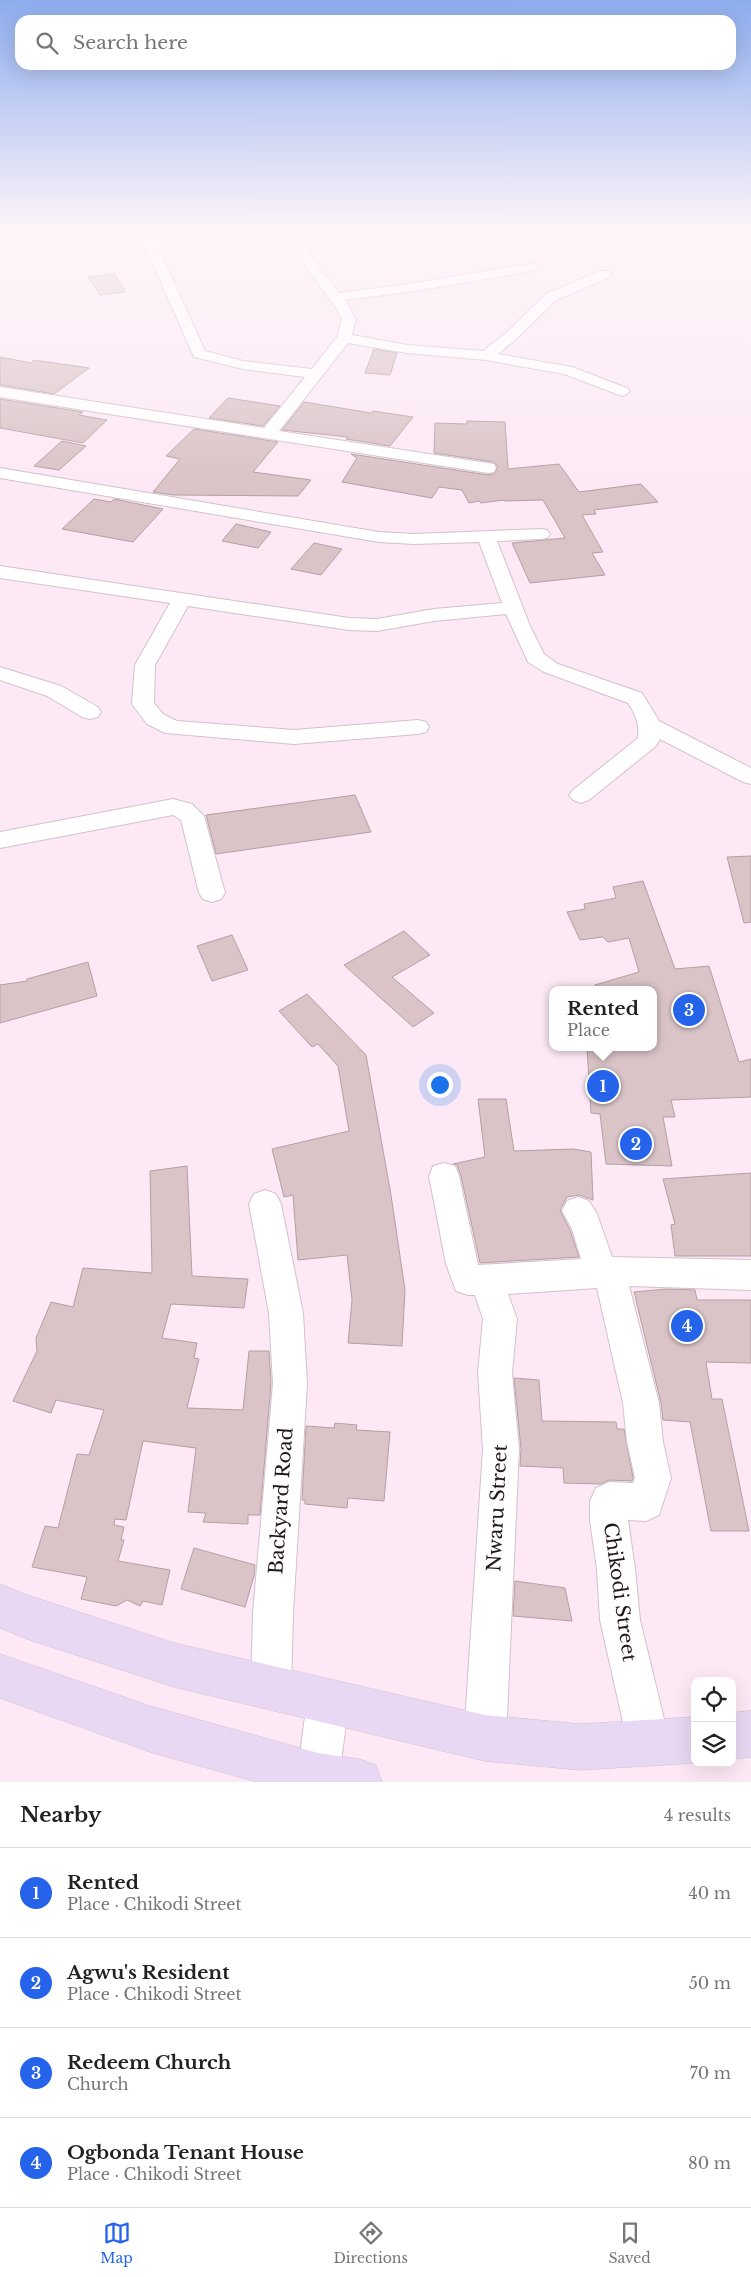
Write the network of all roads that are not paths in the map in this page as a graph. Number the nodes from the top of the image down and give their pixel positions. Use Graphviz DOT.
graph roads {
  1 [pos="180,311"];
  2 [pos="344,311"];
  3 [pos="535,311"];
  4 [pos="344,338"];
  5 [pos="486,356"];
  6 [pos="314,374"];
  7 [pos="622,391"];
  8 [pos="0,392"];
  9 [pos="268,434"];
  10 [pos="488,468"];
  11 [pos="0,473"];
  12 [pos="541,534"];
  13 [pos="486,536"];
  14 [pos="0,572"];
  15 [pos="182,599"];
  16 [pos="513,608"];
  17 [pos="0,673"];
  18 [pos="90,712"];
  19 [pos="650,725"];
  20 [pos="418,727"];
  21 [pos="751,777"];
  22 [pos="581,795"];
  23 [pos="0,840"];
  24 [pos="212,893"];
  25 [pos="444,1176"];
  26 [pos="266,1204"];
  27 [pos="578,1211"];
  28 [pos="605,1272"];
  29 [pos="751,1276"];
  30 [pos="486,1280"];
  31 [pos="0,1606"];
  32 [pos="0,1676"];
  33 [pos="270,1689"];
  34 [pos="328,1702"];
  35 [pos="751,1734"];
  36 [pos="736,1736"];
  37 [pos="485,1738"];
  38 [pos="691,1740"];
  39 [pos="650,1744"];
  40 [pos="339,1779"];
  1 -- 6 [label="street"];
  2 -- 4 [label="street"];
  3 -- 5 [label="street"];
  4 -- 5 [label="street"];
  4 -- 6 [label="street"];
  5 -- 7 [label="street"];
  6 -- 9 [label="street"];
  8 -- 9 [label="street"];
  9 -- 10 [label="street"];
  11 -- 13 [label="street"];
  12 -- 13 [label="street"];
  13 -- 16 [label="street"];
  14 -- 15 [label="street"];
  15 -- 16 [label="street"];
  15 -- 20 [label="street"];
  16 -- 19 [label="street"];
  17 -- 18 [label="street"];
  19 -- 21 [label="street"];
  19 -- 22 [label="street"];
  23 -- 24 [label="street"];
  25 -- 30 [label="street"];
  26 -- 33 [label="street, Backyard Road"];
  27 -- 28 [label="street"];
  28 -- 29 [label="street"];
  28 -- 30 [label="street"];
  28 -- 39 [label="street, Chikodi Street"];
  30 -- 37 [label="street, Nwaru Street"];
  31 -- 33 [label="main road"];
  32 -- 40 [label="main road"];
  33 -- 34 [label="main road"];
  34 -- 37 [label="main road"];
  34 -- 40 [label="street"];
  35 -- 36 [label="main road"];
  37 -- 39 [label="main road"];
  38 -- 39 [label="main road"];
}
